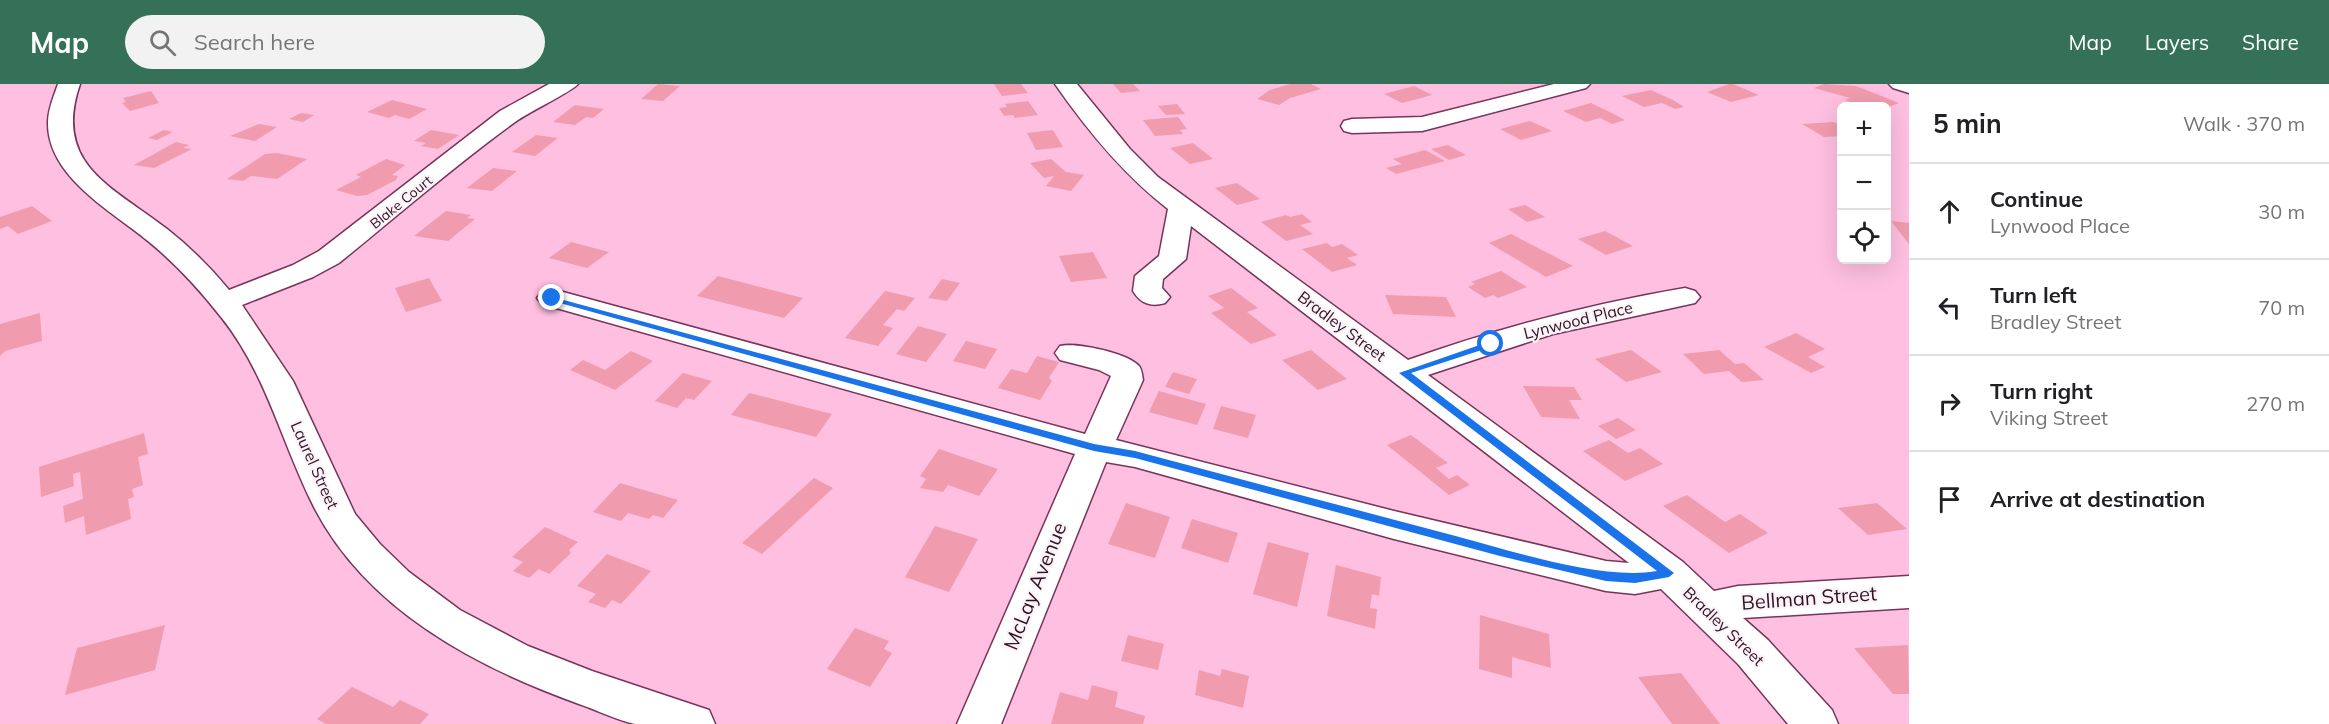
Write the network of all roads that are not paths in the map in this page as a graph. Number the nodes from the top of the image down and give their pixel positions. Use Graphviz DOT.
graph roads {
  1 [pos="69,84"];
  2 [pos="567,84"];
  3 [pos="1066,84"];
  4 [pos="1579,84"];
  5 [pos="1900,84"];
  6 [pos="1552,87"];
  7 [pos="1909,87"];
  8 [pos="1352,126"];
  9 [pos="1181,207"];
  10 [pos="1155,297"];
  11 [pos="1685,297"];
  12 [pos="552,298"];
  13 [pos="225,302"];
  14 [pos="1071,353"];
  15 [pos="1404,373"];
  16 [pos="1094,448"];
  17 [pos="1669,573"];
  18 [pos="1909,592"];
  19 [pos="1709,608"];
  20 [pos="693,724"];
  21 [pos="979,724"];
  22 [pos="1815,724"];
  1 -- 13 [label="street, Laurel Street"];
  2 -- 13 [label="street, Blake Court"];
  3 -- 9 [label="street, Bradley Street"];
  4 -- 6 [label="street"];
  5 -- 7 [label="street"];
  6 -- 8 [label="street"];
  9 -- 10 [label="street"];
  9 -- 15 [label="street, Bradley Street"];
  11 -- 15 [label="street, Lynwood Place"];
  12 -- 16 [label="street"];
  13 -- 20 [label="street, Laurel Street"];
  14 -- 16 [label="street, McLay Avenue"];
  15 -- 17 [label="street, Bradley Street"];
  16 -- 17 [label="street"];
  16 -- 21 [label="street, McLay Avenue"];
  17 -- 19 [label="street, Bradley Street"];
  18 -- 19 [label="street, Bellman Street"];
  19 -- 22 [label="street, Bradley Street"];
}
